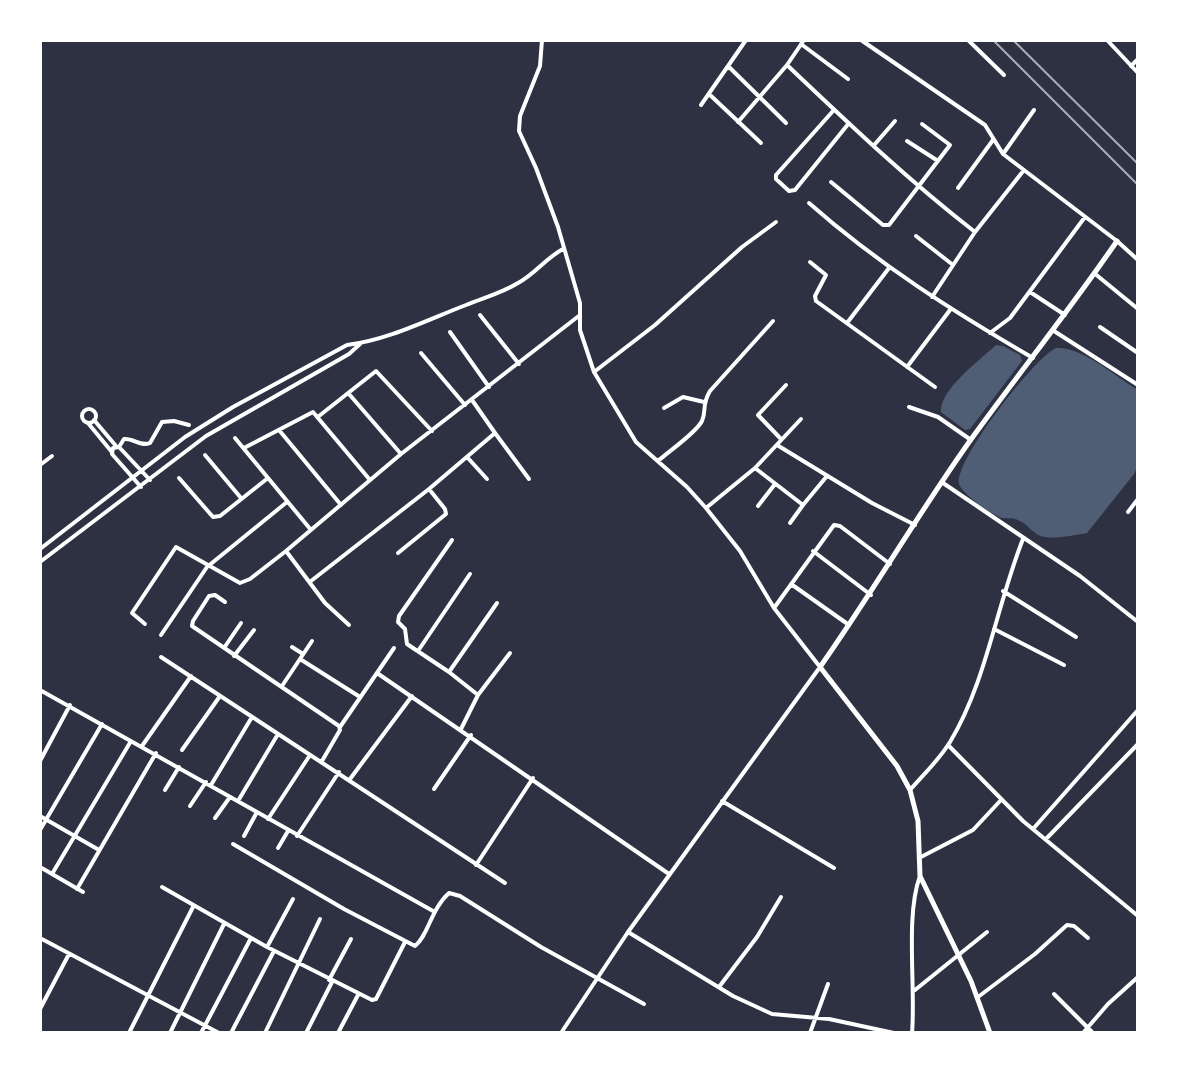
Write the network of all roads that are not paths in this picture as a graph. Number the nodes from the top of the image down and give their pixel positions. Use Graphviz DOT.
graph roads {
  1 [pos="542,40"];
  2 [pos="746,40"];
  3 [pos="862,40"];
  4 [pos="968,40"];
  5 [pos="1107,40"];
  6 [pos="802,42"];
  7 [pos="1138,59"];
  8 [pos="787,65"];
  9 [pos="1131,66"];
  10 [pos="729,67"];
  11 [pos="1138,73"];
  12 [pos="1004,75"];
  13 [pos="848,79"];
  14 [pos="709,94"];
  15 [pos="759,97"];
  16 [pos="701,105"];
  17 [pos="1034,110"];
  18 [pos="833,111"];
  19 [pos="895,121"];
  20 [pos="738,122"];
  21 [pos="786,123"];
  22 [pos="849,123"];
  23 [pos="922,124"];
  24 [pos="993,140"];
  25 [pos="907,141"];
  26 [pos="761,143"];
  27 [pos="875,144"];
  28 [pos="1003,154"];
  29 [pos="938,161"];
  30 [pos="1024,170"];
  31 [pos="831,182"];
  32 [pos="917,187"];
  33 [pos="958,188"];
  34 [pos="809,203"];
  35 [pos="1085,217"];
  36 [pos="776,222"];
  37 [pos="975,232"];
  38 [pos="916,236"];
  39 [pos="1117,241"];
  40 [pos="563,249"];
  41 [pos="1138,260"];
  42 [pos="810,262"];
  43 [pos="953,265"];
  44 [pos="889,268"];
  45 [pos="1094,273"];
  46 [pos="1029,292"];
  47 [pos="932,297"];
  48 [pos="1138,309"];
  49 [pos="950,310"];
  50 [pos="480,315"];
  51 [pos="580,315"];
  52 [pos="1065,315"];
  53 [pos="773,321"];
  54 [pos="847,323"];
  55 [pos="1100,327"];
  56 [pos="1054,331"];
  57 [pos="450,332"];
  58 [pos="990,333"];
  59 [pos="360,344"];
  60 [pos="421,353"];
  61 [pos="1138,353"];
  62 [pos="1033,358"];
  63 [pos="519,364"];
  64 [pos="907,367"];
  65 [pos="594,372"];
  66 [pos="786,385"];
  67 [pos="1138,385"];
  68 [pos="489,387"];
  69 [pos="935,387"];
  70 [pos="349,394"];
  71 [pos="472,399"];
  72 [pos="704,402"];
  73 [pos="465,405"];
  74 [pos="909,407"];
  75 [pos="664,408"];
  76 [pos="319,416"];
  77 [pos="801,419"];
  78 [pos="94,420"];
  79 [pos="88,423"];
  80 [pos="189,425"];
  81 [pos="279,430"];
  82 [pos="432,431"];
  83 [pos="495,433"];
  84 [pos="235,438"];
  85 [pos="781,439"];
  86 [pos="971,440"];
  87 [pos="777,445"];
  88 [pos="115,448"];
  89 [pos="244,448"];
  90 [pos="401,454"];
  91 [pos="205,455"];
  92 [pos="52,456"];
  93 [pos="467,457"];
  94 [pos="658,461"];
  95 [pos="40,465"];
  96 [pos="755,468"];
  97 [pos="142,471"];
  98 [pos="827,476"];
  99 [pos="133,478"];
  100 [pos="179,478"];
  101 [pos="268,478"];
  102 [pos="487,479"];
  103 [pos="529,479"];
  104 [pos="150,480"];
  105 [pos="370,480"];
  106 [pos="943,483"];
  107 [pos="775,484"];
  108 [pos="141,487"];
  109 [pos="429,489"];
  110 [pos="241,498"];
  111 [pos="1138,499"];
  112 [pos="287,502"];
  113 [pos="341,505"];
  114 [pos="803,505"];
  115 [pos="758,506"];
  116 [pos="706,508"];
  117 [pos="1128,512"];
  118 [pos="790,523"];
  119 [pos="915,525"];
  120 [pos="311,530"];
  121 [pos="1023,539"];
  122 [pos="452,540"];
  123 [pos="40,549"];
  124 [pos="286,551"];
  125 [pos="813,551"];
  126 [pos="398,553"];
  127 [pos="40,562"];
  128 [pos="890,564"];
  129 [pos="207,567"];
  130 [pos="470,574"];
  131 [pos="311,581"];
  132 [pos="791,584"];
  133 [pos="1003,591"];
  134 [pos="871,595"];
  135 [pos="225,602"];
  136 [pos="497,603"];
  137 [pos="774,608"];
  138 [pos="1138,622"];
  139 [pos="241,623"];
  140 [pos="145,624"];
  141 [pos="349,625"];
  142 [pos="849,625"];
  143 [pos="994,629"];
  144 [pos="254,630"];
  145 [pos="161,635"];
  146 [pos="1076,637"];
  147 [pos="312,641"];
  148 [pos="292,647"];
  149 [pos="224,648"];
  150 [pos="394,648"];
  151 [pos="418,651"];
  152 [pos="510,653"];
  153 [pos="234,656"];
  154 [pos="302,656"];
  155 [pos="161,657"];
  156 [pos="1064,665"];
  157 [pos="820,667"];
  158 [pos="449,672"];
  159 [pos="377,673"];
  160 [pos="191,676"];
  161 [pos="282,686"];
  162 [pos="40,690"];
  163 [pos="478,695"];
  164 [pos="220,696"];
  165 [pos="412,696"];
  166 [pos="360,697"];
  167 [pos="70,705"];
  168 [pos="1138,710"];
  169 [pos="252,717"];
  170 [pos="102,724"];
  171 [pos="340,727"];
  172 [pos="461,729"];
  173 [pos="278,734"];
  174 [pos="471,735"];
  175 [pos="131,741"];
  176 [pos="1138,744"];
  177 [pos="948,745"];
  178 [pos="142,746"];
  179 [pos="182,750"];
  180 [pos="156,753"];
  181 [pos="310,755"];
  182 [pos="40,761"];
  183 [pos="322,761"];
  184 [pos="179,767"];
  185 [pos="339,772"];
  186 [pos="533,778"];
  187 [pos="350,779"];
  188 [pos="208,783"];
  189 [pos="434,789"];
  190 [pos="165,790"];
  191 [pos="910,790"];
  192 [pos="230,796"];
  193 [pos="1001,800"];
  194 [pos="238,801"];
  195 [pos="722,801"];
  196 [pos="190,806"];
  197 [pos="257,812"];
  198 [pos="40,816"];
  199 [pos="215,818"];
  200 [pos="46,819"];
  201 [pos="268,819"];
  202 [pos="1033,829"];
  203 [pos="40,830"];
  204 [pos="288,831"];
  205 [pos="75,836"];
  206 [pos="244,836"];
  207 [pos="297,836"];
  208 [pos="1046,839"];
  209 [pos="233,844"];
  210 [pos="278,848"];
  211 [pos="99,850"];
  212 [pos="919,858"];
  213 [pos="476,865"];
  214 [pos="40,867"];
  215 [pos="834,868"];
  216 [pos="52,874"];
  217 [pos="669,874"];
  218 [pos="920,876"];
  219 [pos="505,883"];
  220 [pos="162,887"];
  221 [pos="77,889"];
  222 [pos="83,892"];
  223 [pos="781,897"];
  224 [pos="293,899"];
  225 [pos="193,907"];
  226 [pos="433,911"];
  227 [pos="1138,916"];
  228 [pos="320,919"];
  229 [pos="225,924"];
  230 [pos="628,932"];
  231 [pos="987,932"];
  232 [pos="40,938"];
  233 [pos="251,938"];
  234 [pos="1088,938"];
  235 [pos="351,939"];
  236 [pos="405,942"];
  237 [pos="267,947"];
  238 [pos="274,951"];
  239 [pos="69,954"];
  240 [pos="959,955"];
  241 [pos="298,963"];
  242 [pos="1138,977"];
  243 [pos="595,979"];
  244 [pos="330,980"];
  245 [pos="828,984"];
  246 [pos="719,987"];
  247 [pos="915,990"];
  248 [pos="1054,994"];
  249 [pos="358,995"];
  250 [pos="149,996"];
  251 [pos="978,997"];
  252 [pos="644,1004"];
  253 [pos="40,1009"];
  254 [pos="180,1013"];
  255 [pos="817,1018"];
  256 [pos="205,1026"];
  257 [pos="1087,1027"];
  258 [pos="129,1033"];
  259 [pos="170,1033"];
  260 [pos="201,1033"];
  261 [pos="219,1033"];
  262 [pos="231,1033"];
  263 [pos="265,1033"];
  264 [pos="306,1033"];
  265 [pos="338,1033"];
  266 [pos="561,1033"];
  267 [pos="810,1033"];
  268 [pos="894,1033"];
  269 [pos="912,1033"];
  270 [pos="990,1033"];
  271 [pos="1083,1033"];
  272 [pos="1093,1033"];
  1 -- 40 [label="street"];
  2 -- 10 [label="street"];
  3 -- 24 [label="street"];
  4 -- 12 [label="street"];
  5 -- 9 [label="street"];
  6 -- 8 [label="street"];
  6 -- 13 [label="street"];
  7 -- 9 [label="street"];
  8 -- 15 [label="street"];
  8 -- 18 [label="street"];
  9 -- 11 [label="street"];
  10 -- 14 [label="street"];
  10 -- 15 [label="street"];
  14 -- 16 [label="street"];
  14 -- 20 [label="street"];
  15 -- 20 [label="street"];
  15 -- 21 [label="street"];
  17 -- 28 [label="street"];
  18 -- 22 [label="street"];
  18 -- 22 [label="street"];
  19 -- 27 [label="street"];
  20 -- 26 [label="street"];
  22 -- 27 [label="street"];
  23 -- 29 [label="street"];
  24 -- 28 [label="street"];
  24 -- 33 [label="street"];
  25 -- 29 [label="street"];
  27 -- 32 [label="street"];
  28 -- 30 [label="street"];
  29 -- 32 [label="street"];
  30 -- 35 [label="street"];
  30 -- 37 [label="street"];
  31 -- 32 [label="street"];
  32 -- 37 [label="street"];
  34 -- 44 [label="street"];
  35 -- 39 [label="street"];
  35 -- 46 [label="street"];
  36 -- 65 [label="street"];
  37 -- 43 [label="street"];
  38 -- 43 [label="street"];
  39 -- 41 [label="street"];
  39 -- 45 [label="street"];
  40 -- 51 [label="street"];
  40 -- 59 [label="street"];
  42 -- 54 [label="street"];
  43 -- 47 [label="street"];
  44 -- 47 [label="street"];
  44 -- 54 [label="street"];
  45 -- 48 [label="street"];
  45 -- 52 [label="street"];
  46 -- 52 [label="street"];
  46 -- 58 [label="street"];
  47 -- 49 [label="street"];
  49 -- 58 [label="street"];
  49 -- 64 [label="street"];
  50 -- 63 [label="street"];
  51 -- 63 [label="street"];
  51 -- 65 [label="street"];
  52 -- 56 [label="street"];
  53 -- 72 [label="street"];
  54 -- 64 [label="street"];
  55 -- 61 [label="street"];
  56 -- 62 [label="street"];
  56 -- 67 [label="street"];
  57 -- 68 [label="street"];
  58 -- 62 [label="street"];
  59 -- 97 [label="street"];
  59 -- 104 [label="street"];
  60 -- 73 [label="street"];
  62 -- 86 [label="street"];
  63 -- 68 [label="street"];
  64 -- 69 [label="street"];
  65 -- 94 [label="street"];
  66 -- 85 [label="street"];
  68 -- 71 [label="street"];
  70 -- 76 [label="street"];
  70 -- 82 [label="street"];
  70 -- 90 [label="street"];
  71 -- 73 [label="street"];
  71 -- 83 [label="street"];
  72 -- 75 [label="street"];
  72 -- 94 [label="street"];
  73 -- 82 [label="street"];
  74 -- 86 [label="street"];
  76 -- 81 [label="street"];
  76 -- 105 [label="street"];
  77 -- 85 [label="street"];
  78 -- 79 [label="street"];
  78 -- 79 [label="street"];
  78 -- 88 [label="street"];
  79 -- 88 [label="street"];
  80 -- 88 [label="street"];
  81 -- 89 [label="street"];
  81 -- 113 [label="street"];
  82 -- 90 [label="street"];
  83 -- 93 [label="street"];
  83 -- 103 [label="street"];
  84 -- 89 [label="street"];
  85 -- 87 [label="street"];
  86 -- 106 [label="street"];
  87 -- 96 [label="street"];
  87 -- 98 [label="street"];
  88 -- 97 [label="street"];
  88 -- 99 [label="street"];
  89 -- 101 [label="street"];
  90 -- 105 [label="street"];
  91 -- 110 [label="street"];
  92 -- 95 [label="street"];
  93 -- 102 [label="street"];
  93 -- 109 [label="street"];
  94 -- 116 [label="street"];
  96 -- 107 [label="street"];
  96 -- 116 [label="street"];
  97 -- 99 [label="street"];
  97 -- 104 [label="street"];
  98 -- 114 [label="street"];
  98 -- 119 [label="street"];
  99 -- 108 [label="street"];
  99 -- 123 [label="street"];
  100 -- 110 [label="street"];
  101 -- 110 [label="street"];
  101 -- 112 [label="street"];
  104 -- 108 [label="street"];
  105 -- 113 [label="street"];
  106 -- 119 [label="street"];
  106 -- 121 [label="street"];
  107 -- 114 [label="street"];
  107 -- 115 [label="street"];
  108 -- 127 [label="street"];
  109 -- 126 [label="street"];
  109 -- 131 [label="street"];
  111 -- 117 [label="street"];
  112 -- 120 [label="street"];
  112 -- 129 [label="street"];
  113 -- 120 [label="street"];
  114 -- 118 [label="street"];
  116 -- 137 [label="street"];
  119 -- 128 [label="street"];
  120 -- 124 [label="street"];
  121 -- 133 [label="street"];
  121 -- 138 [label="street"];
  122 -- 151 [label="street"];
  124 -- 129 [label="street"];
  124 -- 131 [label="street"];
  125 -- 128 [label="street"];
  125 -- 132 [label="street"];
  125 -- 134 [label="street"];
  128 -- 134 [label="street"];
  129 -- 140 [label="street"];
  129 -- 145 [label="street"];
  130 -- 151 [label="street"];
  131 -- 141 [label="street"];
  132 -- 137 [label="street"];
  132 -- 142 [label="street"];
  133 -- 143 [label="street"];
  133 -- 146 [label="street"];
  134 -- 142 [label="street"];
  135 -- 149 [label="street"];
  136 -- 158 [label="street"];
  137 -- 157 [label="street"];
  139 -- 149 [label="street"];
  142 -- 157 [label="street"];
  143 -- 156 [label="street"];
  143 -- 177 [label="street"];
  144 -- 153 [label="street"];
  147 -- 154 [label="street"];
  148 -- 154 [label="street"];
  149 -- 153 [label="street"];
  150 -- 159 [label="street"];
  151 -- 158 [label="street"];
  152 -- 163 [label="street"];
  153 -- 161 [label="street"];
  154 -- 161 [label="street"];
  154 -- 166 [label="street"];
  155 -- 160 [label="street"];
  157 -- 191 [label="street"];
  157 -- 195 [label="street"];
  158 -- 163 [label="street"];
  159 -- 165 [label="street"];
  159 -- 166 [label="street"];
  160 -- 164 [label="street"];
  160 -- 178 [label="street"];
  161 -- 171 [label="street"];
  162 -- 167 [label="street"];
  163 -- 172 [label="street"];
  164 -- 169 [label="street"];
  164 -- 179 [label="street"];
  165 -- 172 [label="street"];
  165 -- 187 [label="street"];
  166 -- 171 [label="street"];
  167 -- 170 [label="street"];
  167 -- 182 [label="street"];
  168 -- 202 [label="street"];
  169 -- 173 [label="street"];
  169 -- 188 [label="street"];
  170 -- 175 [label="street"];
  170 -- 200 [label="street"];
  171 -- 183 [label="street"];
  172 -- 174 [label="street"];
  173 -- 181 [label="street"];
  173 -- 194 [label="street"];
  174 -- 186 [label="street"];
  174 -- 189 [label="street"];
  175 -- 178 [label="street"];
  175 -- 205 [label="street"];
  176 -- 208 [label="street"];
  177 -- 191 [label="street"];
  177 -- 193 [label="street"];
  178 -- 180 [label="street"];
  180 -- 184 [label="street"];
  180 -- 211 [label="street"];
  181 -- 183 [label="street"];
  181 -- 201 [label="street"];
  183 -- 185 [label="street"];
  184 -- 188 [label="street"];
  184 -- 190 [label="street"];
  185 -- 187 [label="street"];
  185 -- 207 [label="street"];
  186 -- 213 [label="street"];
  186 -- 217 [label="street"];
  187 -- 213 [label="street"];
  188 -- 192 [label="street"];
  188 -- 196 [label="street"];
  191 -- 212 [label="street"];
  192 -- 194 [label="street"];
  192 -- 199 [label="street"];
  193 -- 202 [label="street"];
  193 -- 212 [label="street"];
  194 -- 197 [label="street"];
  195 -- 215 [label="street"];
  195 -- 217 [label="street"];
  197 -- 201 [label="street"];
  197 -- 206 [label="street"];
  198 -- 200 [label="street"];
  200 -- 203 [label="street"];
  200 -- 205 [label="street"];
  201 -- 204 [label="street"];
  202 -- 208 [label="street"];
  204 -- 207 [label="street"];
  204 -- 210 [label="street"];
  205 -- 211 [label="street"];
  205 -- 216 [label="street"];
  207 -- 226 [label="street"];
  208 -- 227 [label="street"];
  209 -- 236 [label="street"];
  211 -- 221 [label="street"];
  212 -- 218 [label="street"];
  213 -- 219 [label="street"];
  214 -- 216 [label="street"];
  216 -- 221 [label="street"];
  217 -- 230 [label="street"];
  218 -- 240 [label="street"];
  218 -- 247 [label="street"];
  220 -- 225 [label="street"];
  221 -- 222 [label="street"];
  223 -- 246 [label="street"];
  224 -- 237 [label="street"];
  225 -- 229 [label="street"];
  225 -- 250 [label="street"];
  226 -- 236 [label="street"];
  226 -- 243 [label="street"];
  228 -- 241 [label="street"];
  229 -- 233 [label="street"];
  229 -- 254 [label="street"];
  230 -- 243 [label="street"];
  230 -- 246 [label="street"];
  231 -- 240 [label="street"];
  232 -- 239 [label="street"];
  233 -- 237 [label="street"];
  233 -- 256 [label="street"];
  234 -- 251 [label="street"];
  235 -- 244 [label="street"];
  236 -- 249 [label="street"];
  237 -- 238 [label="street"];
  238 -- 241 [label="street"];
  238 -- 262 [label="street"];
  239 -- 250 [label="street"];
  239 -- 253 [label="street"];
  240 -- 247 [label="street"];
  240 -- 251 [label="street"];
  241 -- 244 [label="street"];
  241 -- 263 [label="street"];
  242 -- 257 [label="street"];
  243 -- 252 [label="street"];
  243 -- 266 [label="street"];
  244 -- 249 [label="street"];
  244 -- 264 [label="street"];
  245 -- 255 [label="street"];
  246 -- 255 [label="street"];
  247 -- 269 [label="street"];
  248 -- 257 [label="street"];
  249 -- 265 [label="street"];
  250 -- 254 [label="street"];
  250 -- 258 [label="street"];
  251 -- 270 [label="street"];
  254 -- 256 [label="street"];
  254 -- 259 [label="street"];
  255 -- 267 [label="street"];
  255 -- 268 [label="street"];
  256 -- 260 [label="street"];
  256 -- 261 [label="street"];
  257 -- 271 [label="street"];
  257 -- 272 [label="street"];
}
